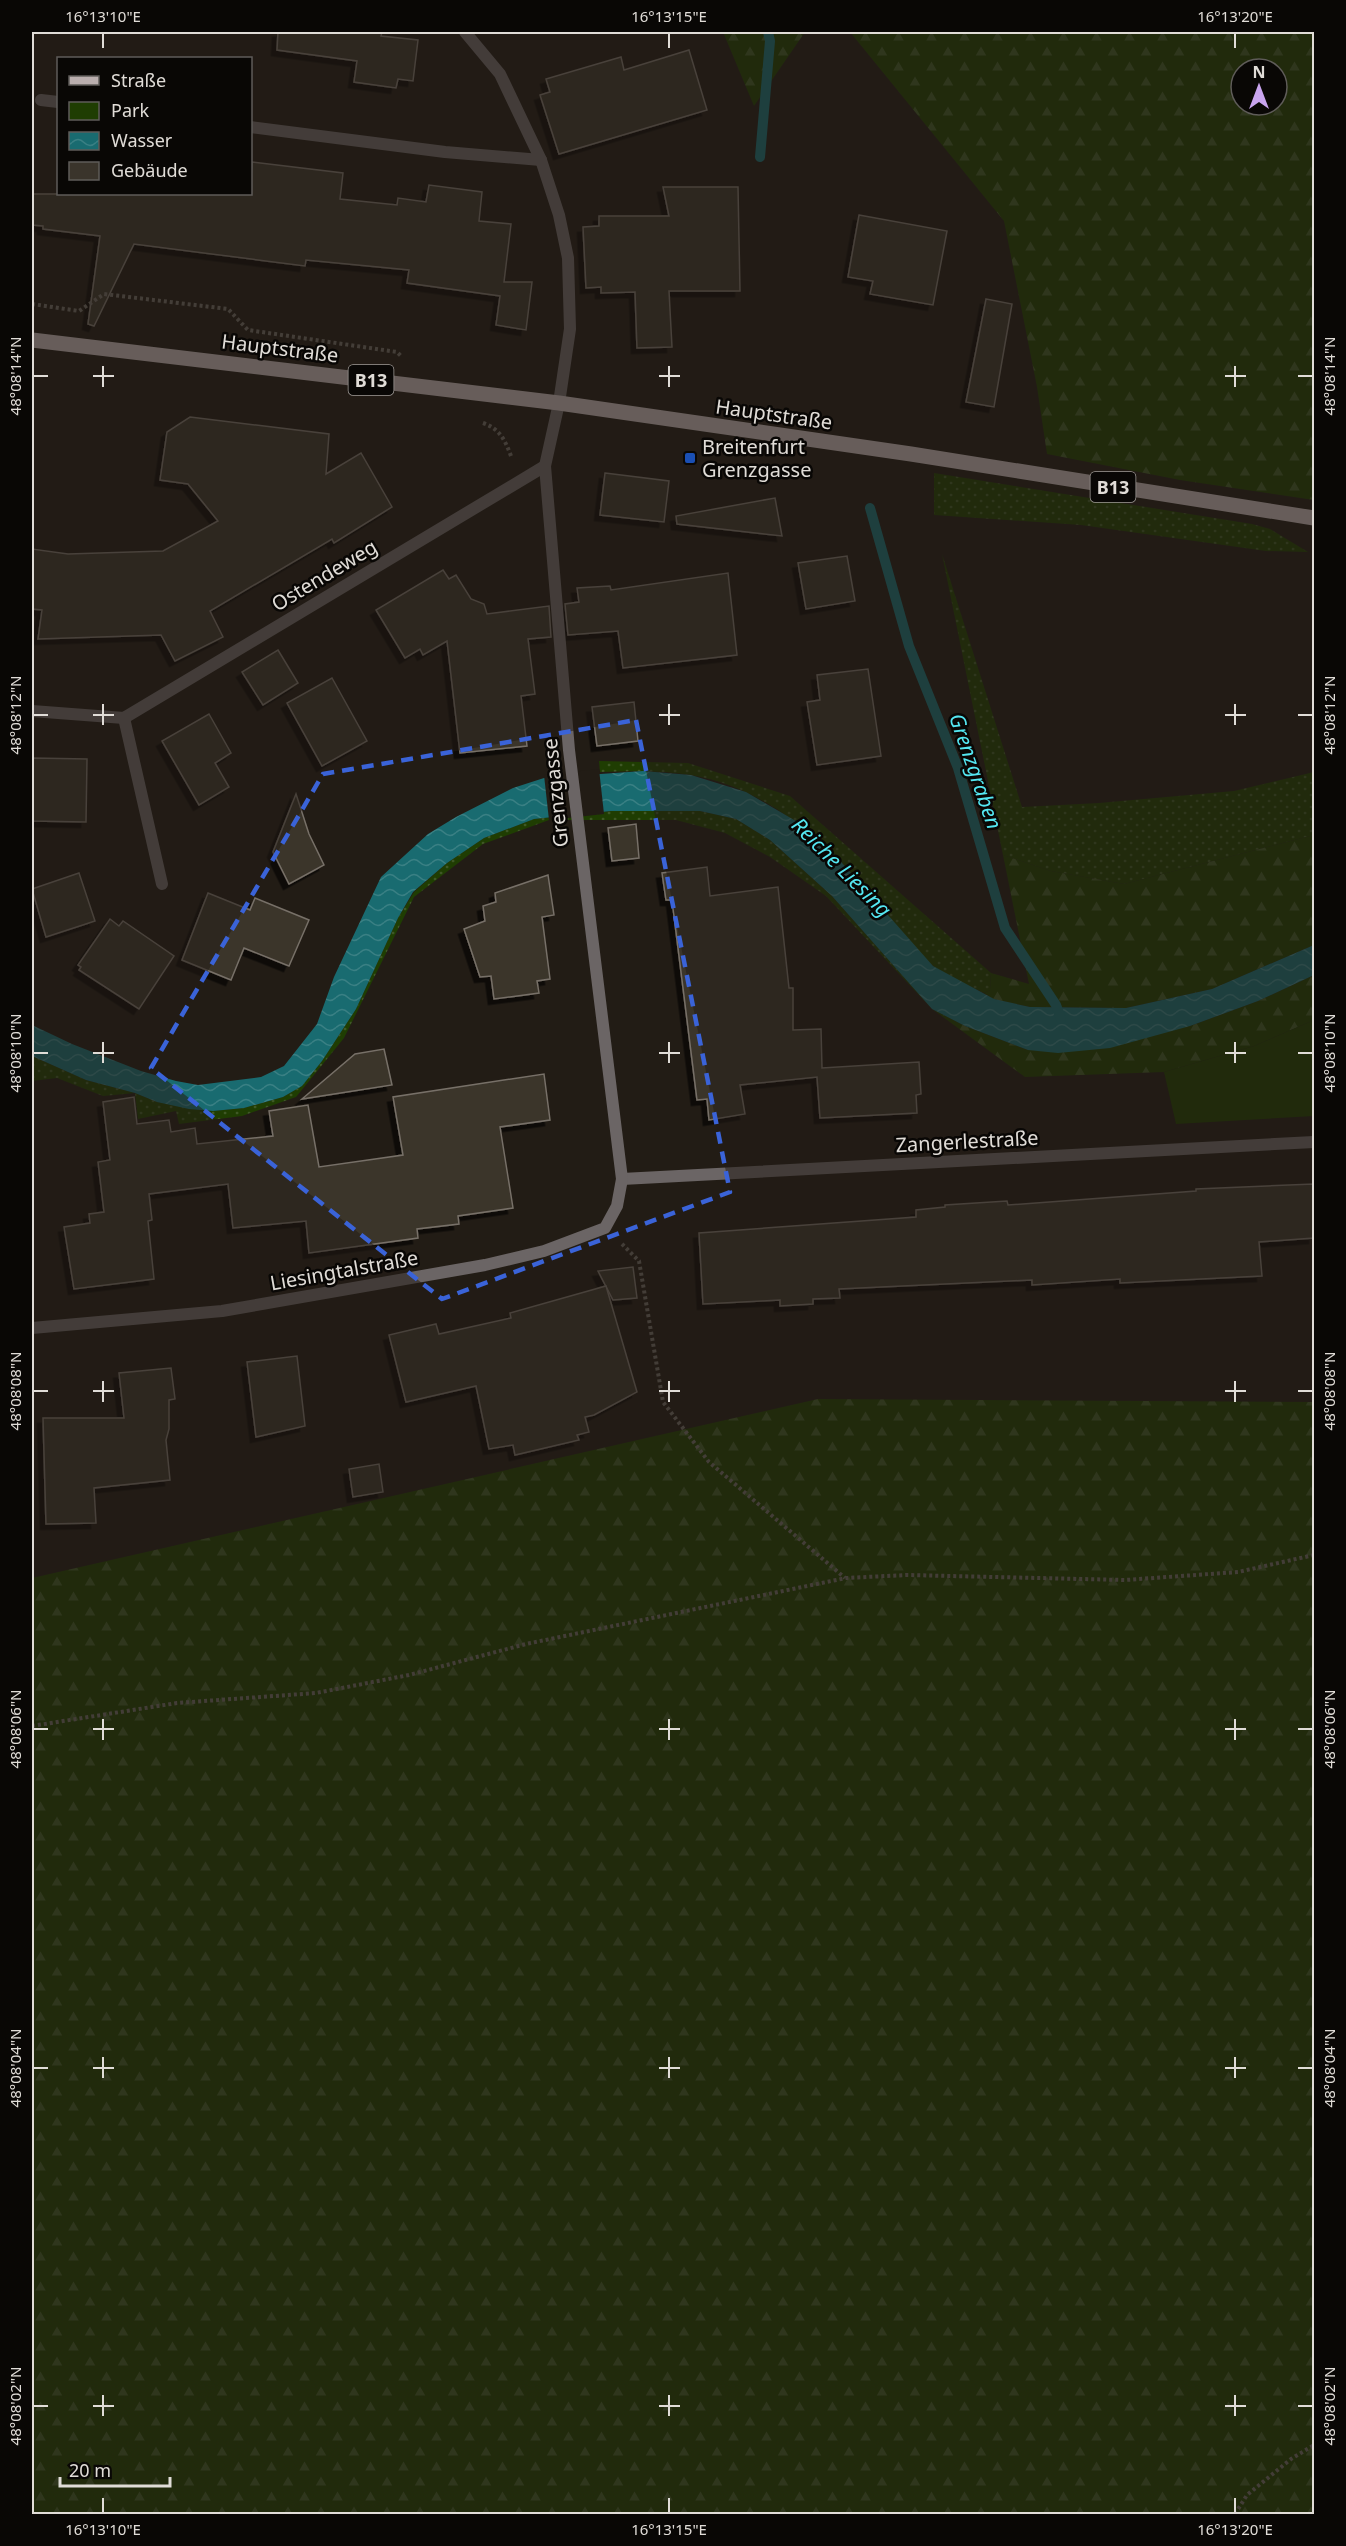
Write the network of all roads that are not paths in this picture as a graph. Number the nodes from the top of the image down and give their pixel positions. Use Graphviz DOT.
graph roads {
  1 [pos="465,32"];
  2 [pos="41,99"];
  3 [pos="57,102"];
  4 [pos="252,128"];
  5 [pos="541,160"];
  6 [pos="32,340"];
  7 [pos="560,403"];
  8 [pos="545,466"];
  9 [pos="1314,518"];
  10 [pos="32,711"];
  11 [pos="124,718"];
  12 [pos="162,884"];
  13 [pos="1314,1142"];
  14 [pos="622,1179"];
  15 [pos="32,1328"];
  1 -- 5 [label="street"];
  2 -- 3 [label="street"];
  4 -- 5 [label="street"];
  5 -- 7 [label="street"];
  6 -- 7 [label="main road, Hauptstraße / B13"];
  7 -- 8 [label="street, Grenzgasse"];
  7 -- 9 [label="main road, Hauptstraße / B13"];
  8 -- 11 [label="street, Ostendeweg"];
  8 -- 14 [label="street, Grenzgasse"];
  10 -- 11 [label="street"];
  11 -- 12 [label="street"];
  13 -- 14 [label="street, Zangerlestraße"];
  14 -- 15 [label="street, Liesingtalstraße"];
}
